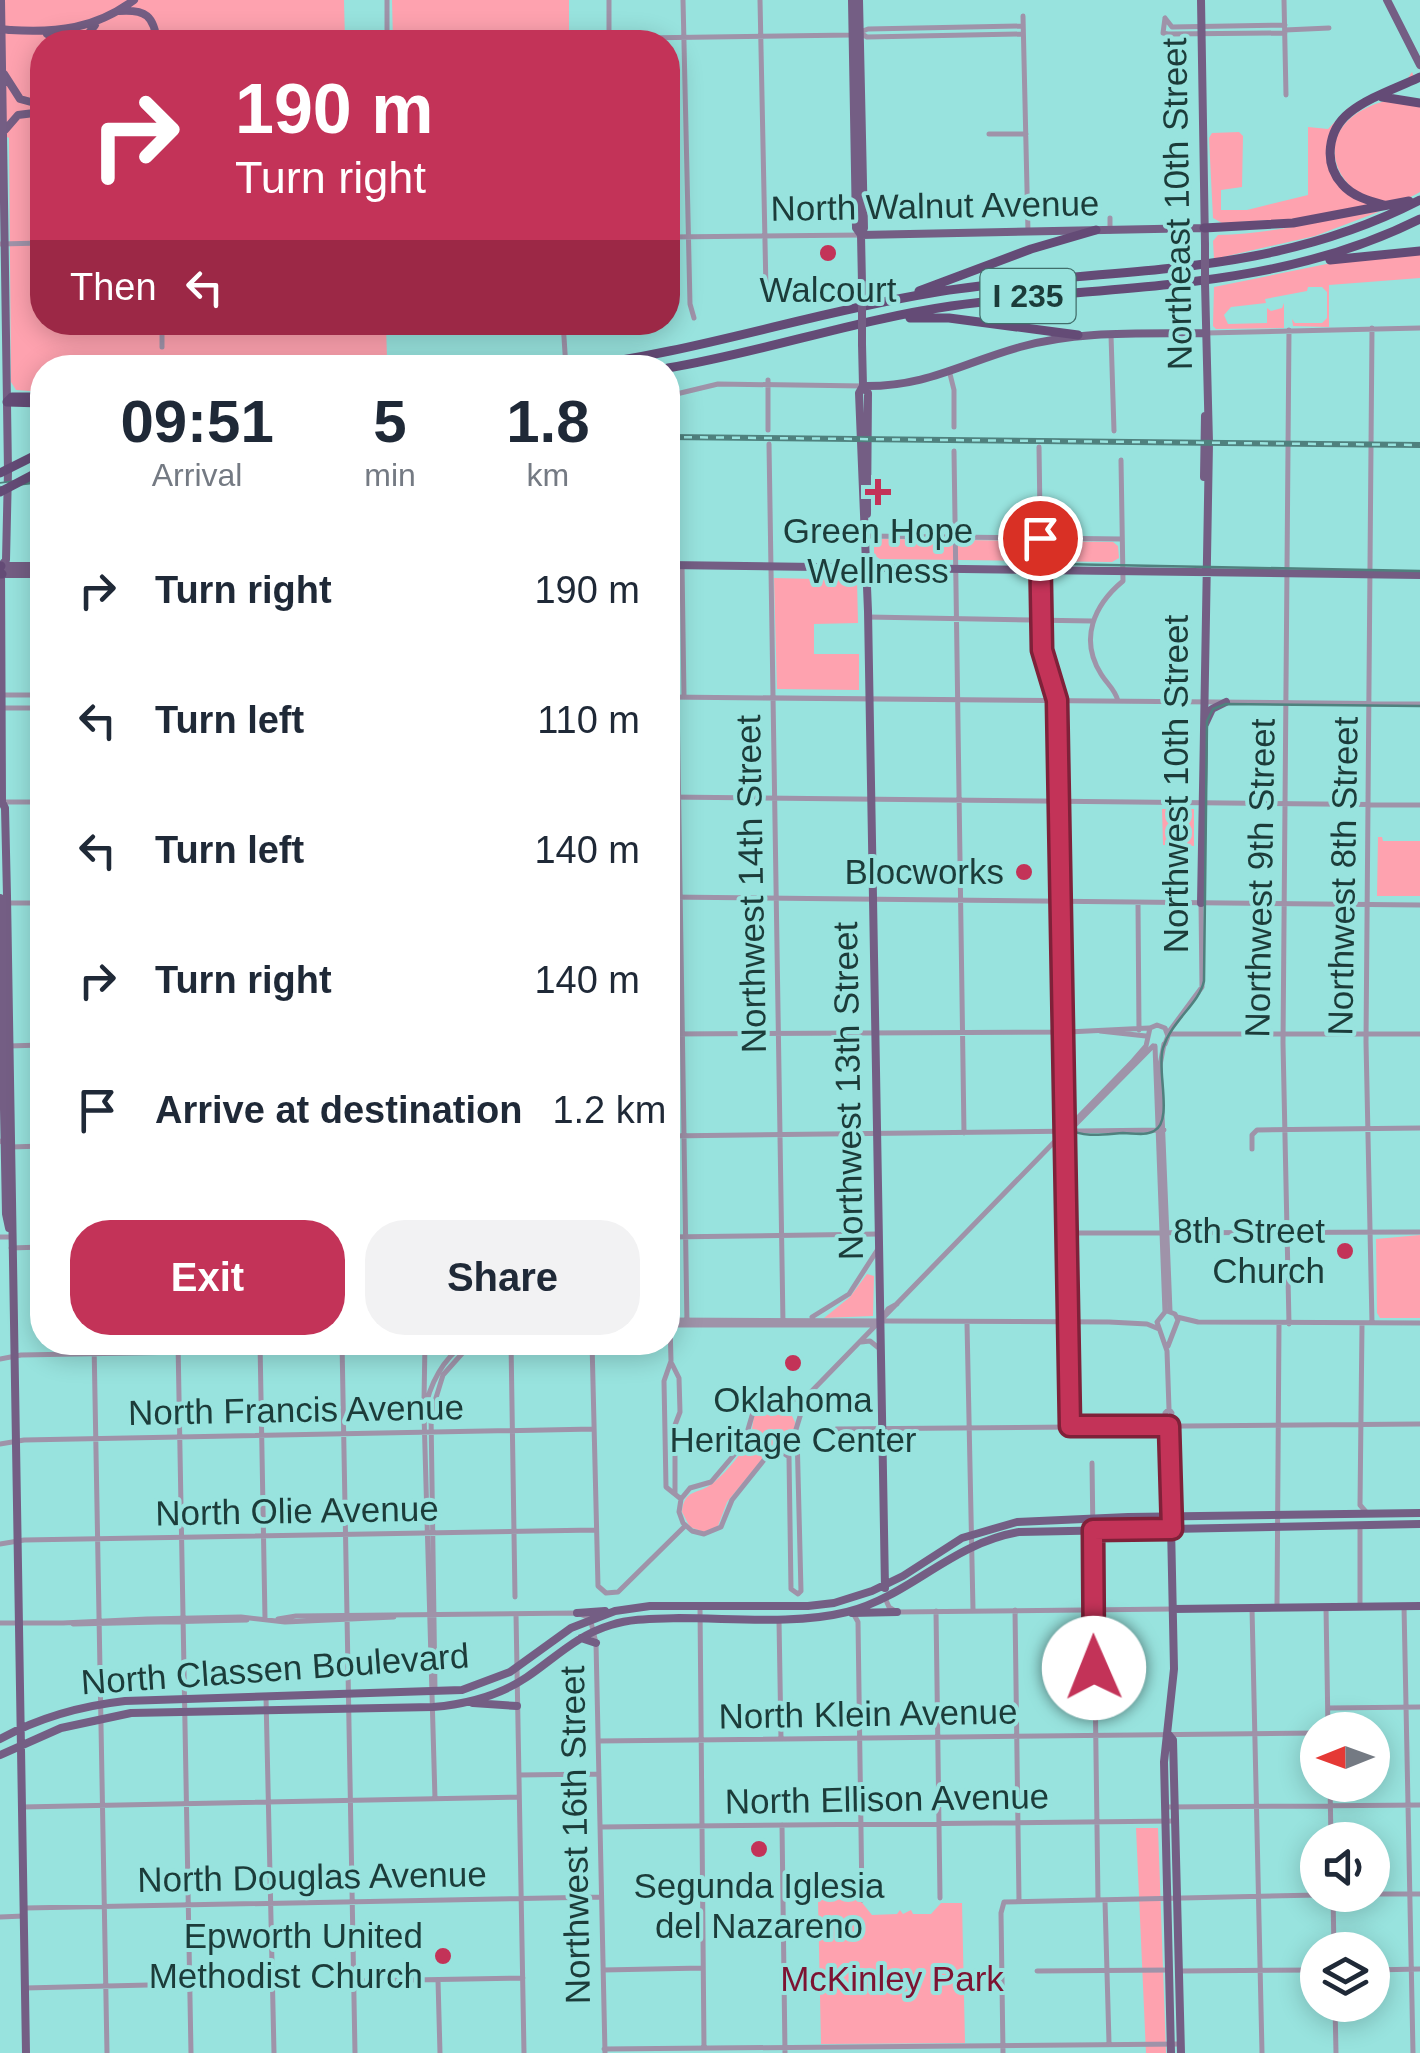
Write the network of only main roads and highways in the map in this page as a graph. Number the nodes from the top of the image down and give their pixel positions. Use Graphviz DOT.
graph roads {
  1 [pos="1,0"];
  2 [pos="134,0"];
  3 [pos="855,0"];
  4 [pos="1201,0"];
  5 [pos="1387,0"];
  6 [pos="120,11"];
  7 [pos="98,21"];
  8 [pos="5,30"];
  9 [pos="69,30"];
  10 [pos="91,30"];
  11 [pos="156,30"];
  12 [pos="30,31"];
  13 [pos="1420,65"];
  14 [pos="2,70"];
  15 [pos="1420,77"];
  16 [pos="1380,96"];
  17 [pos="1420,103"];
  18 [pos="30,104"];
  19 [pos="30,111"];
  20 [pos="3,134"];
  21 [pos="1420,200"];
  22 [pos="1386,206"];
  23 [pos="1420,219"];
  24 [pos="1204,228"];
  25 [pos="1096,230"];
  26 [pos="861,235"];
  27 [pos="2,244"];
  28 [pos="1420,251"];
  29 [pos="1288,267"];
  30 [pos="906,297"];
  31 [pos="877,319"];
  32 [pos="1206,332"];
  33 [pos="1078,335"];
  34 [pos="652,355"];
  35 [pos="680,365"];
  36 [pos="863,386"];
  37 [pos="30,401"];
  38 [pos="4,402"];
  39 [pos="30,458"];
  40 [pos="0,474"];
  41 [pos="30,476"];
  42 [pos="0,492"];
  43 [pos="680,566"];
  44 [pos="30,567"];
  45 [pos="867,568"];
  46 [pos="1,569"];
  47 [pos="30,573"];
  48 [pos="1205,573"];
  49 [pos="1420,575"];
  50 [pos="1,696"];
  51 [pos="1226,702"];
  52 [pos="1,708"];
  53 [pos="1203,728"];
  54 [pos="1,804"];
  55 [pos="2,901"];
  56 [pos="1201,903"];
  57 [pos="4,1046"];
  58 [pos="5,1143"];
  59 [pos="1420,1513"];
  60 [pos="1170,1516"];
  61 [pos="1420,1524"];
  62 [pos="1172,1529"];
  63 [pos="884,1586"];
  64 [pos="885,1598"];
  65 [pos="1420,1606"];
  66 [pos="1173,1608"];
  67 [pos="614,1611"];
  68 [pos="779,1612"];
  69 [pos="897,1612"];
  70 [pos="577,1613"];
  71 [pos="853,1616"];
  72 [pos="581,1638"];
  73 [pos="596,1643"];
  74 [pos="468,1702"];
  75 [pos="517,1706"];
  76 [pos="20,1728"];
  77 [pos="0,1739"];
  78 [pos="21,1745"];
  79 [pos="0,1756"];
  80 [pos="1176,2048"];
  81 [pos="26,2053"];
  1 -- 14 [label="main road"];
  2 -- 6 [label="main road"];
  3 -- 26 [label="main road, Northwest 13th Street"];
  4 -- 24 [label="main road, Northeast 10th Street"];
  5 -- 13 [label="main road"];
  6 -- 7 [label="main road"];
  6 -- 11 [label="main road"];
  7 -- 9 [label="main road"];
  7 -- 10 [label="main road"];
  8 -- 12 [label="main road"];
  14 -- 18 [label="main road"];
  14 -- 20 [label="main road"];
  15 -- 16 [label="highway"];
  16 -- 17 [label="highway"];
  16 -- 22 [label="highway"];
  19 -- 20 [label="main road"];
  20 -- 27 [label="main road"];
  21 -- 22 [label="highway"];
  21 -- 30 [label="highway, I 235"];
  22 -- 24 [label="highway"];
  23 -- 29 [label="highway, I 235"];
  24 -- 25 [label="main road, North Walnut Avenue"];
  24 -- 32 [label="main road, Northeast 10th Street, bridge"];
  25 -- 26 [label="main road, North Walnut Avenue"];
  25 -- 30 [label="highway"];
  26 -- 36 [label="main road, Northwest 13th Street, bridge"];
  27 -- 38 [label="main road"];
  28 -- 29 [label="highway"];
  29 -- 31 [label="highway, I 235"];
  30 -- 34 [label="highway, I 235"];
  31 -- 33 [label="highway"];
  31 -- 35 [label="highway, I 235"];
  32 -- 33 [label="main road"];
  32 -- 48 [label="main road, Northeast 10th Street"];
  33 -- 36 [label="main road"];
  36 -- 45 [label="main road, Northwest 13th Street"];
  37 -- 38 [label="highway"];
  38 -- 46 [label="main road"];
  39 -- 40 [label="highway, bridge"];
  41 -- 42 [label="highway, bridge"];
  43 -- 45 [label="main road"];
  44 -- 46 [label="main road"];
  45 -- 48 [label="main road"];
  45 -- 63 [label="main road, Northwest 13th Street"];
  46 -- 47 [label="main road"];
  46 -- 50 [label="main road"];
  48 -- 49 [label="main road"];
  48 -- 53 [label="main road, Northwest 10th Street"];
  50 -- 52 [label="main road"];
  51 -- 53 [label="main road"];
  52 -- 54 [label="main road"];
  53 -- 56 [label="main road, Northwest 10th Street"];
  54 -- 55 [label="main road"];
  55 -- 57 [label="main road"];
  57 -- 58 [label="main road"];
  58 -- 76 [label="main road"];
  59 -- 60 [label="main road, North Classen Boulevard"];
  60 -- 62 [label="main road"];
  60 -- 63 [label="main road, North Classen Boulevard"];
  61 -- 62 [label="main road, North Classen Boulevard"];
  62 -- 64 [label="main road, North Classen Boulevard"];
  62 -- 66 [label="main road"];
  63 -- 64 [label="main road, Northwest 13th Street"];
  63 -- 68 [label="main road, North Classen Boulevard"];
  64 -- 71 [label="main road, North Classen Boulevard"];
  65 -- 66 [label="main road"];
  66 -- 80 [label="main road"];
  67 -- 68 [label="main road, North Classen Boulevard"];
  67 -- 70 [label="main road"];
  67 -- 76 [label="main road, North Classen Boulevard"];
  68 -- 71 [label="main road, North Classen Boulevard"];
  68 -- 72 [label="main road, North Classen Boulevard"];
  69 -- 71 [label="main road"];
  72 -- 73 [label="main road"];
  72 -- 74 [label="main road, North Classen Boulevard"];
  74 -- 75 [label="main road"];
  74 -- 78 [label="main road, North Classen Boulevard"];
  76 -- 77 [label="main road, North Classen Boulevard"];
  76 -- 78 [label="main road"];
  78 -- 79 [label="main road, North Classen Boulevard"];
  78 -- 81 [label="main road"];
}
